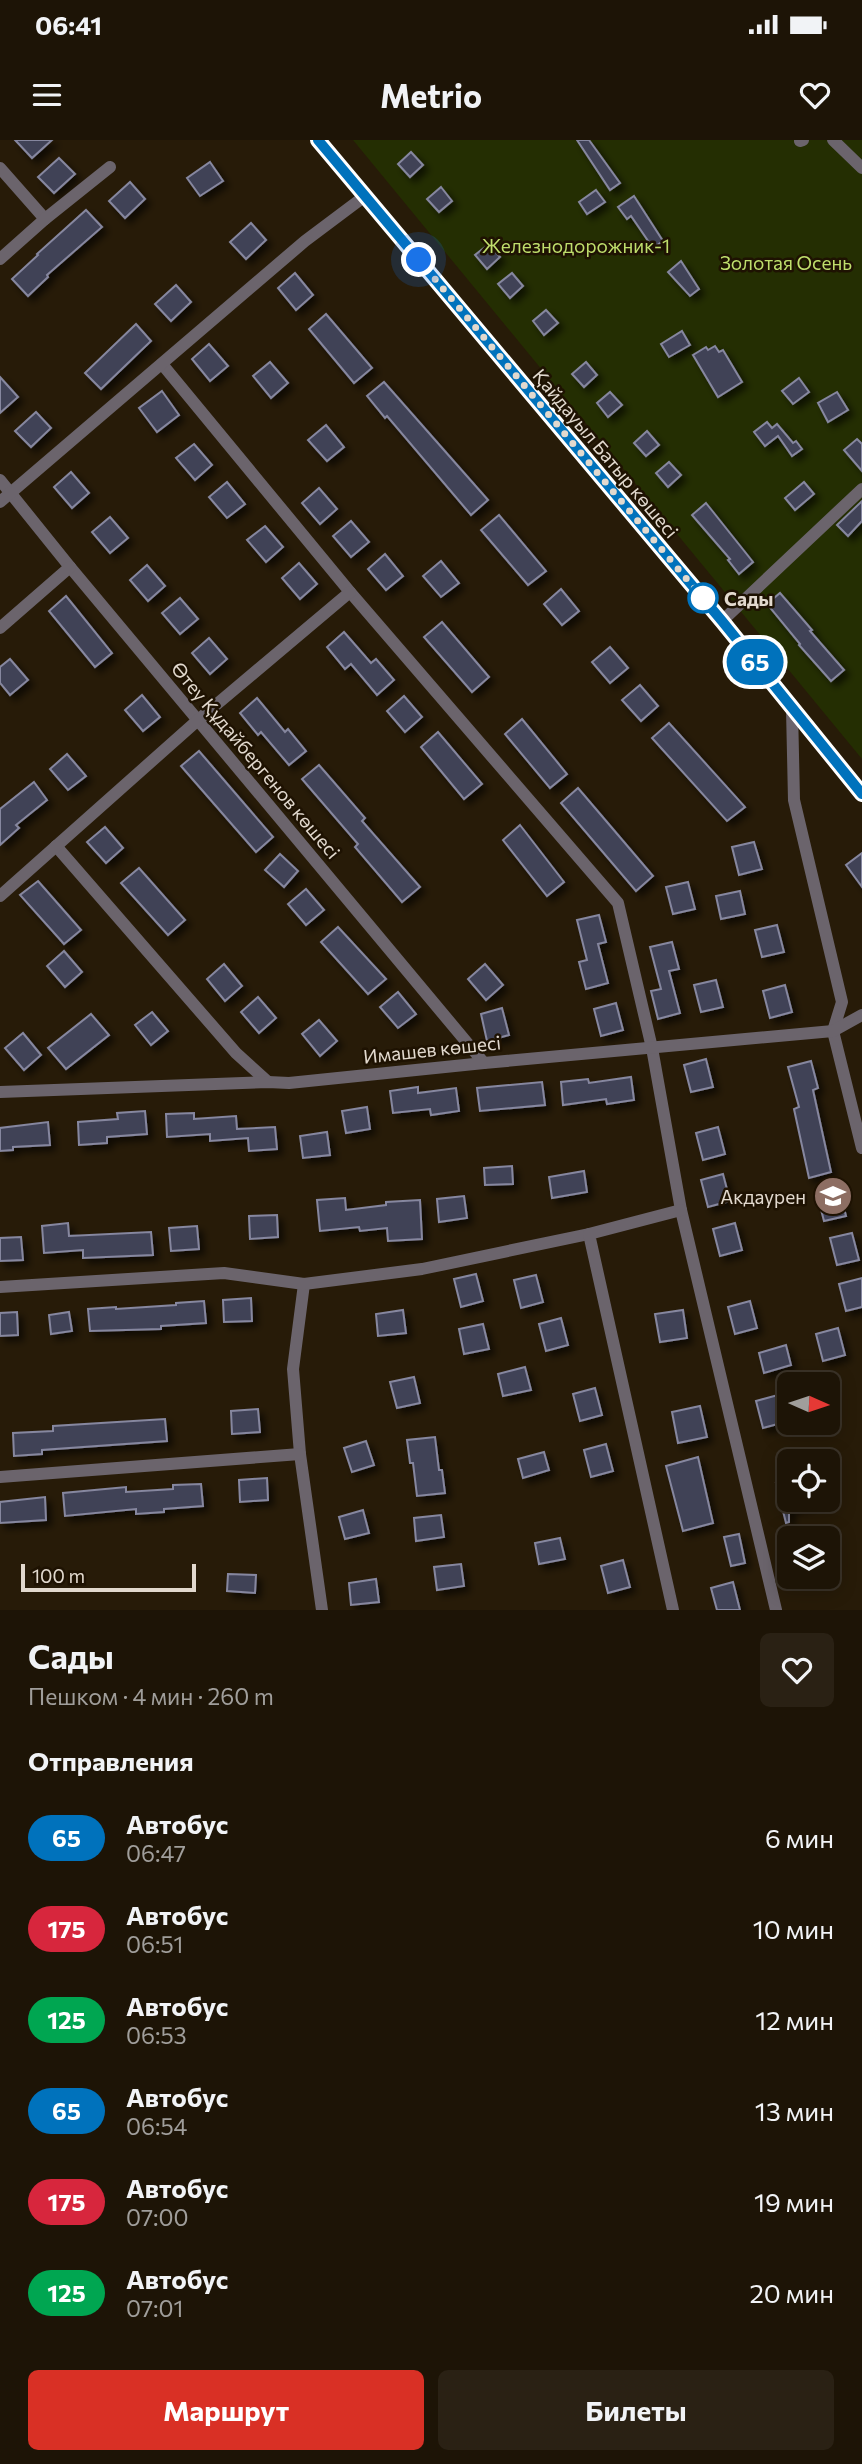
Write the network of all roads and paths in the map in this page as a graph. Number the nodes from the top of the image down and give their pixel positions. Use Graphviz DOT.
graph roads {
  1 [pos="318,140"];
  2 [pos="833,140"];
  3 [pos="110,167"];
  4 [pos="0,168"];
  5 [pos="862,168"];
  6 [pos="365,196"];
  7 [pos="45,219"];
  8 [pos="0,258"];
  9 [pos="162,364"];
  10 [pos="0,480"];
  11 [pos="862,489"];
  12 [pos="5,497"];
  13 [pos="70,567"];
  14 [pos="350,592"];
  15 [pos="722,621"];
  16 [pos="0,628"];
  17 [pos="792,709"];
  18 [pos="198,720"];
  19 [pos="862,794"];
  20 [pos="56,846"];
  21 [pos="0,895"];
  22 [pos="862,1014"];
  23 [pos="833,1031"];
  24 [pos="652,1048"];
  25 [pos="484,1063"];
  26 [pos="268,1082"];
  27 [pos="0,1092"];
  28 [pos="862,1148"];
  29 [pos="681,1210"];
  30 [pos="589,1234"];
  31 [pos="304,1284"];
  32 [pos="0,1287"];
  33 [pos="300,1454"];
  34 [pos="0,1477"];
  35 [pos="322,1610"];
  36 [pos="673,1610"];
  37 [pos="776,1610"];
  1 -- 6 [label="street, Қайдауыл Батыр көшесі"];
  2 -- 5 [label="street"];
  3 -- 7 [label="street"];
  4 -- 7 [label="street"];
  6 -- 9 [label="street"];
  6 -- 15 [label="street, Қайдауыл Батыр көшесі"];
  7 -- 8 [label="street"];
  9 -- 12 [label="street"];
  9 -- 14 [label="street"];
  10 -- 12 [label="street, Өтеу Құдайбергенов көшесі"];
  11 -- 15 [label="street"];
  12 -- 13 [label="street, Өтеу Құдайбергенов көшесі"];
  13 -- 16 [label="street"];
  13 -- 18 [label="street, Өтеу Құдайбергенов көшесі"];
  14 -- 18 [label="street"];
  14 -- 24 [label="street"];
  15 -- 17 [label="street, Қайдауыл Батыр көшесі"];
  17 -- 19 [label="street, Қайдауыл Батыр көшесі"];
  17 -- 23 [label="street"];
  18 -- 20 [label="street"];
  18 -- 25 [label="street, Өтеу Құдайбергенов көшесі"];
  20 -- 21 [label="street"];
  20 -- 26 [label="street"];
  22 -- 23 [label="street, Имашев көшесі"];
  23 -- 24 [label="street, Имашев көшесі"];
  23 -- 28 [label="street"];
  24 -- 25 [label="street, Имашев көшесі"];
  24 -- 29 [label="street"];
  25 -- 26 [label="street, Имашев көшесі"];
  26 -- 27 [label="street, Имашев көшесі"];
  29 -- 30 [label="street"];
  29 -- 37 [label="street"];
  30 -- 31 [label="street"];
  30 -- 36 [label="street"];
  31 -- 32 [label="street"];
  31 -- 33 [label="street"];
  33 -- 34 [label="street"];
  33 -- 35 [label="street"];
}
